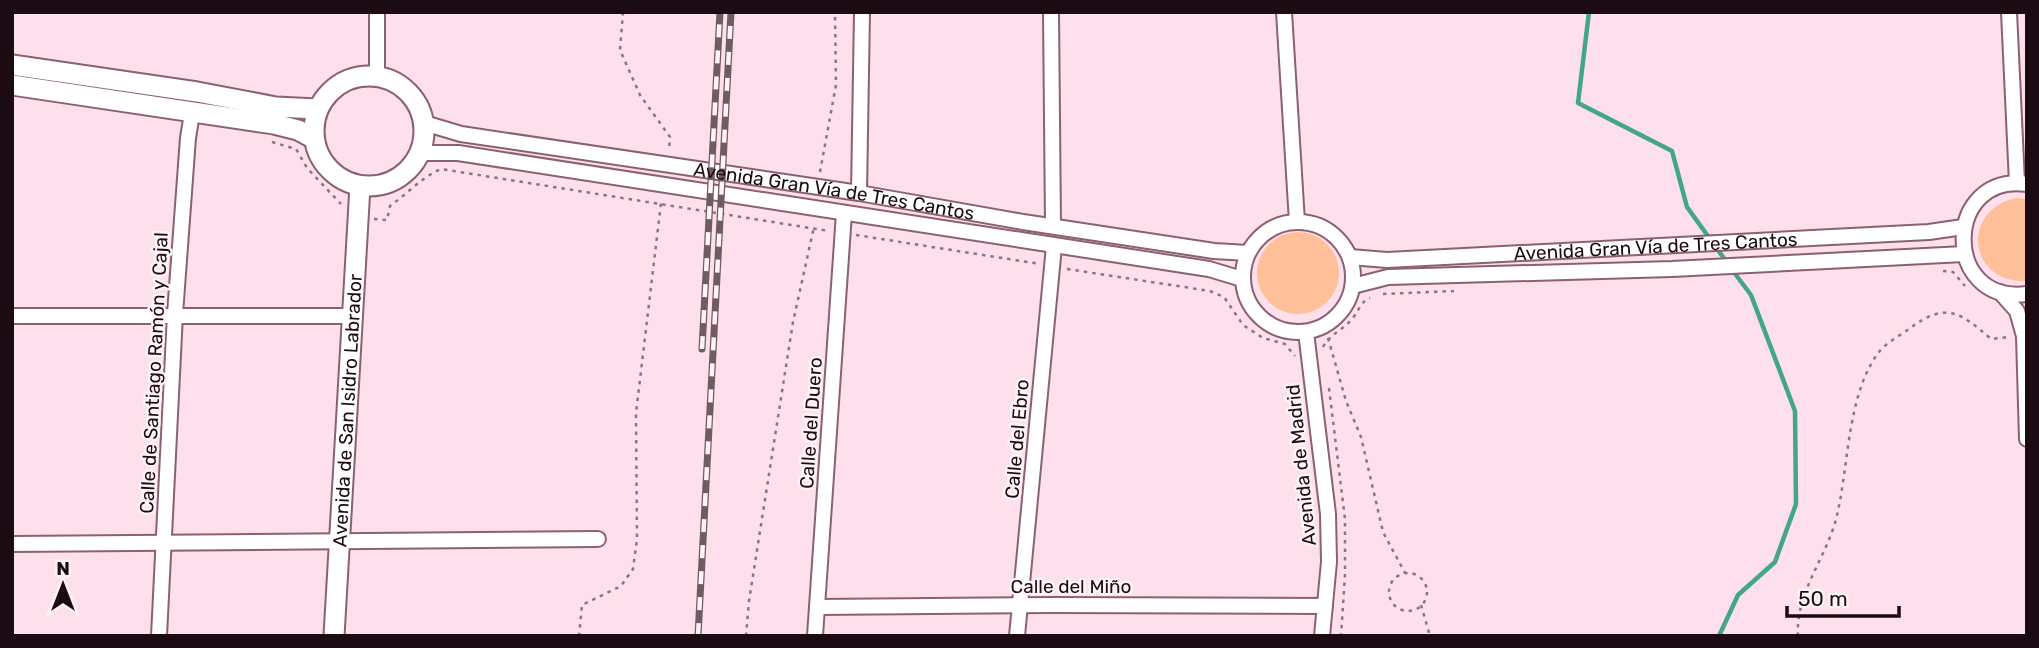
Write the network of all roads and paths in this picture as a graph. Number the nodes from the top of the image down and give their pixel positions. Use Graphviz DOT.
graph roads {
  1 [pos="377,12"];
  2 [pos="623,12"];
  3 [pos="835,12"];
  4 [pos="862,12"];
  5 [pos="1051,12"];
  6 [pos="1284,12"];
  7 [pos="2009,12"];
  8 [pos="12,65"];
  9 [pos="377,76"];
  10 [pos="12,85"];
  11 [pos="317,109"];
  12 [pos="192,113"];
  13 [pos="424,122"];
  14 [pos="274,124"];
  15 [pos="313,138"];
  16 [pos="420,153"];
  17 [pos="668,164"];
  18 [pos="2022,183"];
  19 [pos="665,185"];
  20 [pos="360,186"];
  21 [pos="818,187"];
  22 [pos="859,193"];
  23 [pos="661,204"];
  24 [pos="815,209"];
  25 [pos="844,213"];
  26 [pos="358,217"];
  27 [pos="1297,222"];
  28 [pos="1053,226"];
  29 [pos="1963,227"];
  30 [pos="813,229"];
  31 [pos="843,233"];
  32 [pos="1054,246"];
  33 [pos="1248,253"];
  34 [pos="1964,254"];
  35 [pos="1350,257"];
  36 [pos="1052,266"];
  37 [pos="1941,270"];
  38 [pos="1242,279"];
  39 [pos="1353,286"];
  40 [pos="1968,290"];
  41 [pos="1458,291"];
  42 [pos="2000,292"];
  43 [pos="2027,294"];
  44 [pos="175,314"];
  45 [pos="12,316"];
  46 [pos="352,316"];
  47 [pos="1306,332"];
  48 [pos="2021,332"];
  49 [pos="1328,338"];
  50 [pos="1310,362"];
  51 [pos="1328,384"];
  52 [pos="2027,439"];
  53 [pos="598,539"];
  54 [pos="164,541"];
  55 [pos="340,543"];
  56 [pos="12,544"];
  57 [pos="1405,573"];
  58 [pos="1421,605"];
  59 [pos="1020,606"];
  60 [pos="1325,606"];
  61 [pos="817,607"];
  62 [pos="159,636"];
  63 [pos="334,636"];
  64 [pos="579,636"];
  65 [pos="746,636"];
  66 [pos="815,636"];
  67 [pos="1017,636"];
  68 [pos="1322,636"];
  69 [pos="1341,636"];
  70 [pos="1430,636"];
  71 [pos="1798,636"];
  1 -- 9 [label="street"];
  2 -- 17 [label="path"];
  3 -- 21 [label="path"];
  4 -- 22 [label="street"];
  5 -- 28 [label="street"];
  6 -- 27 [label="street"];
  7 -- 18 [label="street"];
  8 -- 11 [label="street"];
  9 -- 11 [label="street"];
  9 -- 13 [label="street"];
  10 -- 12 [label="street"];
  11 -- 15 [label="street"];
  12 -- 14 [label="street"];
  12 -- 44 [label="street, Calle de Santiago Ramón y Cajal"];
  13 -- 16 [label="street"];
  13 -- 17 [label="street, Avenida Gran Vía de Tres Cantos"];
  14 -- 15 [label="street"];
  14 -- 26 [label="path"];
  15 -- 20 [label="street"];
  16 -- 19 [label="street, Avenida Gran Vía de Tres Cantos"];
  16 -- 20 [label="street"];
  17 -- 21 [label="street, Avenida Gran Vía de Tres Cantos"];
  18 -- 29 [label="street"];
  19 -- 23 [label="path"];
  19 -- 24 [label="street, Avenida Gran Vía de Tres Cantos"];
  20 -- 26 [label="street, Avenida de San Isidro Labrador"];
  21 -- 22 [label="street, Avenida Gran Vía de Tres Cantos"];
  22 -- 28 [label="street, Avenida Gran Vía de Tres Cantos"];
  23 -- 26 [label="path"];
  23 -- 30 [label="path"];
  23 -- 64 [label="path"];
  24 -- 25 [label="street, Avenida Gran Vía de Tres Cantos"];
  24 -- 30 [label="path"];
  25 -- 31 [label="street, Calle del Duero"];
  25 -- 32 [label="street, Avenida Gran Vía de Tres Cantos"];
  26 -- 46 [label="street, Avenida de San Isidro Labrador"];
  27 -- 33 [label="street"];
  27 -- 35 [label="street"];
  28 -- 33 [label="street, Avenida Gran Vía de Tres Cantos"];
  29 -- 34 [label="street"];
  29 -- 35 [label="street, Avenida Gran Vía de Tres Cantos"];
  30 -- 31 [label="path"];
  30 -- 65 [label="path"];
  31 -- 36 [label="path"];
  31 -- 61 [label="street, Calle del Duero"];
  32 -- 36 [label="street, Calle del Ebro"];
  32 -- 38 [label="street, Avenida Gran Vía de Tres Cantos"];
  33 -- 38 [label="street"];
  34 -- 39 [label="street, Avenida Gran Vía de Tres Cantos"];
  34 -- 42 [label="street"];
  35 -- 39 [label="street"];
  36 -- 50 [label="path"];
  36 -- 59 [label="street, Calle del Ebro"];
  37 -- 40 [label="path"];
  38 -- 47 [label="street"];
  39 -- 47 [label="street"];
  41 -- 49 [label="path"];
  42 -- 43 [label="street"];
  42 -- 48 [label="street"];
  44 -- 45 [label="street"];
  44 -- 46 [label="street"];
  44 -- 54 [label="street, Calle de Santiago Ramón y Cajal"];
  46 -- 55 [label="street, Avenida de San Isidro Labrador"];
  47 -- 50 [label="street, Avenida de Madrid"];
  48 -- 52 [label="street"];
  48 -- 71 [label="path"];
  49 -- 50 [label="path"];
  49 -- 57 [label="path"];
  50 -- 60 [label="street, Avenida de Madrid"];
  51 -- 69 [label="path"];
  53 -- 55 [label="street"];
  54 -- 55 [label="street"];
  54 -- 56 [label="street"];
  54 -- 62 [label="street, Calle de Santiago Ramón y Cajal"];
  55 -- 63 [label="street, Avenida de San Isidro Labrador"];
  57 -- 58 [label="path"];
  57 -- 58 [label="path"];
  58 -- 70 [label="path"];
  59 -- 60 [label="street, Calle del Miño"];
  59 -- 61 [label="street, Calle del Miño"];
  59 -- 67 [label="street, Calle del Ebro"];
  60 -- 68 [label="street, Avenida de Madrid"];
  61 -- 66 [label="street, Calle del Duero"];
}
